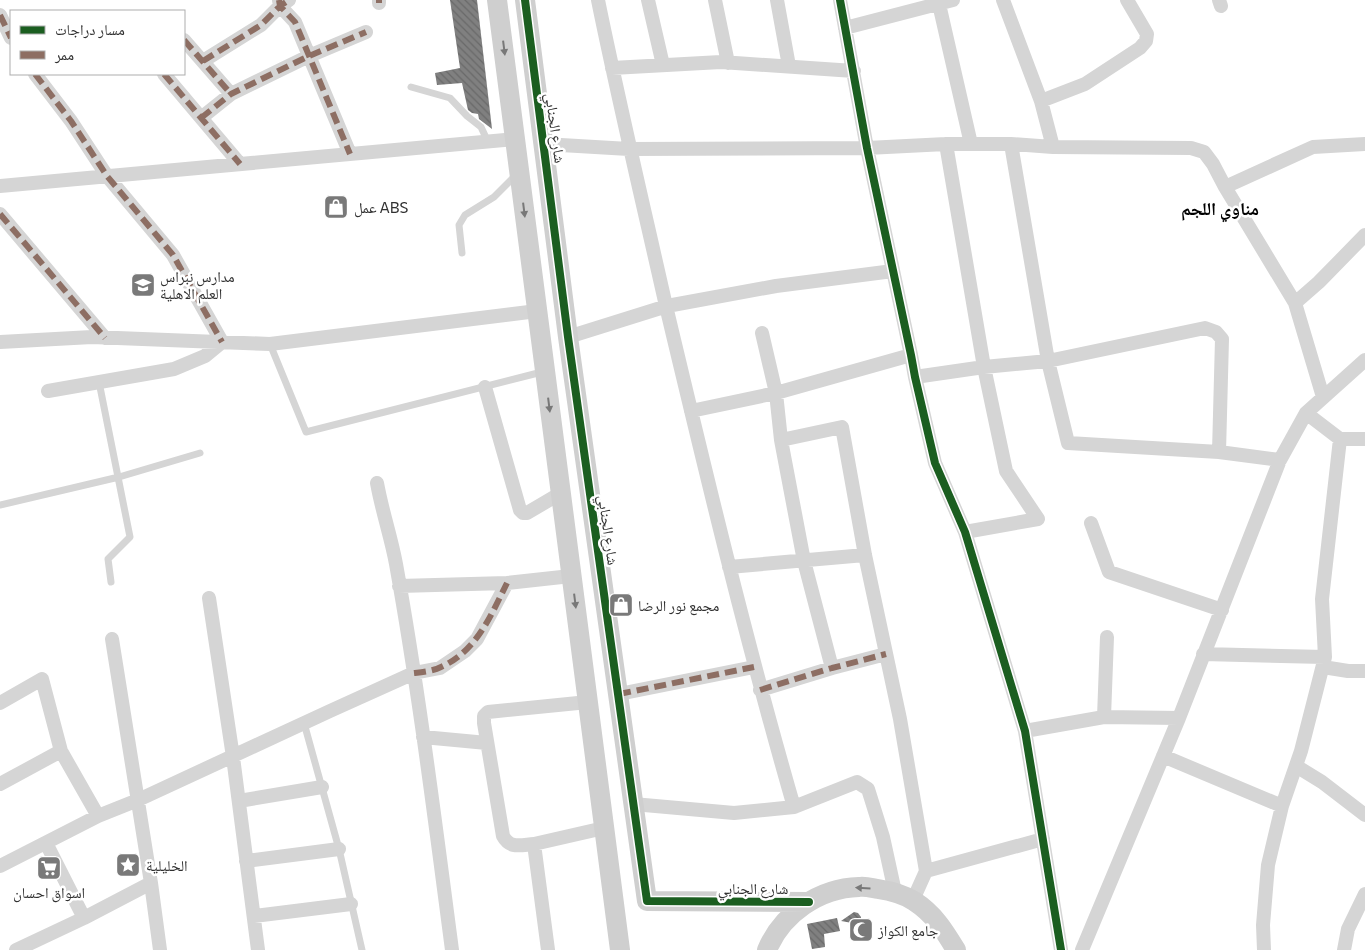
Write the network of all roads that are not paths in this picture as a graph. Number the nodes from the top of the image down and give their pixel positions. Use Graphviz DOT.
graph roads {
  1 [pos="497,0"];
  2 [pos="525,0"];
  3 [pos="598,0"];
  4 [pos="648,0"];
  5 [pos="715,0"];
  6 [pos="777,0"];
  7 [pos="840,0"];
  8 [pos="953,0"];
  9 [pos="1003,0"];
  10 [pos="1127,0"];
  11 [pos="283,2"];
  12 [pos="939,4"];
  13 [pos="0,15"];
  14 [pos="845,28"];
  15 [pos="366,32"];
  16 [pos="10,36"];
  17 [pos="185,41"];
  18 [pos="309,56"];
  19 [pos="202,61"];
  20 [pos="728,63"];
  21 [pos="663,65"];
  22 [pos="789,66"];
  23 [pos="612,68"];
  24 [pos="854,71"];
  25 [pos="36,75"];
  26 [pos="165,75"];
  27 [pos="411,87"];
  28 [pos="231,94"];
  29 [pos="1041,101"];
  30 [pos="201,118"];
  31 [pos="515,139"];
  32 [pos="488,142"];
  33 [pos="544,144"];
  34 [pos="946,144"];
  35 [pos="971,144"];
  36 [pos="1011,144"];
  37 [pos="1365,144"];
  38 [pos="1053,147"];
  39 [pos="867,148"];
  40 [pos="629,149"];
  41 [pos="350,154"];
  42 [pos="240,164"];
  43 [pos="519,171"];
  44 [pos="107,176"];
  45 [pos="0,186"];
  46 [pos="1225,187"];
  47 [pos="0,214"];
  48 [pos="1365,235"];
  49 [pos="462,253"];
  50 [pos="893,271"];
  51 [pos="1295,303"];
  52 [pos="667,306"];
  53 [pos="537,311"];
  54 [pos="762,334"];
  55 [pos="568,337"];
  56 [pos="105,338"];
  57 [pos="0,342"];
  58 [pos="222,342"];
  59 [pos="270,344"];
  60 [pos="911,355"];
  61 [pos="1365,360"];
  62 [pos="1048,361"];
  63 [pos="984,368"];
  64 [pos="545,372"];
  65 [pos="915,377"];
  66 [pos="99,382"];
  67 [pos="485,387"];
  68 [pos="48,391"];
  69 [pos="776,393"];
  70 [pos="1323,397"];
  71 [pos="691,411"];
  72 [pos="1306,413"];
  73 [pos="1340,439"];
  74 [pos="1365,439"];
  75 [pos="782,440"];
  76 [pos="1219,452"];
  77 [pos="200,453"];
  78 [pos="1280,460"];
  79 [pos="119,477"];
  80 [pos="377,484"];
  81 [pos="561,493"];
  82 [pos="0,505"];
  83 [pos="1091,523"];
  84 [pos="965,532"];
  85 [pos="865,555"];
  86 [pos="804,561"];
  87 [pos="729,567"];
  88 [pos="572,576"];
  89 [pos="112,582"];
  90 [pos="507,583"];
  91 [pos="399,586"];
  92 [pos="209,598"];
  93 [pos="1222,610"];
  94 [pos="1107,637"];
  95 [pos="112,639"];
  96 [pos="886,654"];
  97 [pos="1203,654"];
  98 [pos="1324,662"];
  99 [pos="754,667"];
  100 [pos="832,668"];
  101 [pos="1365,671"];
  102 [pos="414,674"];
  103 [pos="760,690"];
  104 [pos="619,694"];
  105 [pos="588,702"];
  106 [pos="0,703"];
  107 [pos="1104,717"];
  108 [pos="1179,718"];
  109 [pos="304,723"];
  110 [pos="1026,731"];
  111 [pos="423,736"];
  112 [pos="487,743"];
  113 [pos="61,751"];
  114 [pos="233,756"];
  115 [pos="1163,756"];
  116 [pos="1296,766"];
  117 [pos="0,784"];
  118 [pos="322,787"];
  119 [pos="138,800"];
  120 [pos="239,800"];
  121 [pos="633,804"];
  122 [pos="1282,806"];
  123 [pos="794,807"];
  124 [pos="1365,815"];
  125 [pos="98,816"];
  126 [pos="604,828"];
  127 [pos="1043,839"];
  128 [pos="46,842"];
  129 [pos="534,844"];
  130 [pos="339,848"];
  131 [pos="246,860"];
  132 [pos="0,866"];
  133 [pos="926,870"];
  134 [pos="151,883"];
  135 [pos="895,892"];
  136 [pos="1365,894"];
  137 [pos="913,900"];
  138 [pos="810,902"];
  139 [pos="352,904"];
  140 [pos="254,916"];
  141 [pos="84,918"];
  142 [pos="943,927"];
  143 [pos="769,944"];
  144 [pos="16,950"];
  145 [pos="160,950"];
  146 [pos="258,950"];
  147 [pos="362,950"];
  148 [pos="452,950"];
  149 [pos="548,950"];
  150 [pos="620,950"];
  151 [pos="754,950"];
  152 [pos="956,950"];
  153 [pos="969,950"];
  154 [pos="1060,950"];
  155 [pos="1082,950"];
  156 [pos="1264,950"];
  157 [pos="1344,950"];
  1 -- 31 [label="street, one-way"];
  2 -- 33 [label="street, شارع الجنابي"];
  3 -- 23 [label="street"];
  4 -- 21 [label="street"];
  5 -- 20 [label="street"];
  6 -- 22 [label="street"];
  7 -- 14 [label="street"];
  8 -- 12 [label="street"];
  9 -- 29 [label="street"];
  10 -- 29 [label="street"];
  11 -- 18 [label="street"];
  11 -- 19 [label="street"];
  12 -- 14 [label="street"];
  12 -- 35 [label="street"];
  13 -- 16 [label="street"];
  14 -- 24 [label="street"];
  15 -- 18 [label="street"];
  17 -- 19 [label="street"];
  18 -- 28 [label="street"];
  18 -- 41 [label="street"];
  19 -- 28 [label="street"];
  20 -- 21 [label="street"];
  20 -- 22 [label="street"];
  21 -- 23 [label="street"];
  22 -- 24 [label="street"];
  23 -- 40 [label="street"];
  24 -- 39 [label="street"];
  25 -- 44 [label="street"];
  26 -- 30 [label="street"];
  27 -- 32 [label="lane"];
  28 -- 30 [label="street"];
  29 -- 38 [label="street"];
  30 -- 42 [label="street"];
  31 -- 32 [label="street"];
  31 -- 43 [label="street"];
  32 -- 41 [label="street"];
  33 -- 40 [label="street"];
  33 -- 55 [label="street, شارع الجنابي"];
  34 -- 35 [label="street"];
  34 -- 39 [label="street"];
  34 -- 63 [label="street"];
  35 -- 36 [label="street"];
  36 -- 38 [label="street"];
  36 -- 62 [label="street"];
  37 -- 46 [label="street"];
  38 -- 46 [label="street"];
  39 -- 40 [label="street"];
  39 -- 50 [label="street"];
  40 -- 52 [label="street"];
  41 -- 42 [label="street"];
  42 -- 44 [label="street"];
  43 -- 49 [label="lane"];
  43 -- 53 [label="street, one-way"];
  44 -- 45 [label="street"];
  44 -- 58 [label="street"];
  46 -- 51 [label="street"];
  47 -- 56 [label="street"];
  48 -- 51 [label="street"];
  50 -- 52 [label="street"];
  50 -- 60 [label="street"];
  51 -- 70 [label="street"];
  52 -- 55 [label="street"];
  52 -- 71 [label="street"];
  53 -- 59 [label="street"];
  53 -- 64 [label="street"];
  54 -- 69 [label="street"];
  55 -- 104 [label="street, شارع الجنابي"];
  56 -- 57 [label="street"];
  56 -- 58 [label="street"];
  58 -- 59 [label="street"];
  58 -- 66 [label="street"];
  59 -- 67 [label="lane"];
  60 -- 65 [label="street"];
  60 -- 69 [label="street"];
  61 -- 70 [label="street"];
  62 -- 63 [label="street"];
  62 -- 76 [label="street"];
  62 -- 76 [label="street"];
  63 -- 65 [label="street"];
  63 -- 84 [label="street"];
  64 -- 67 [label="lane"];
  64 -- 81 [label="street, one-way"];
  65 -- 84 [label="street"];
  66 -- 68 [label="street"];
  66 -- 79 [label="lane"];
  67 -- 81 [label="street"];
  69 -- 71 [label="street"];
  69 -- 75 [label="street"];
  70 -- 72 [label="street"];
  71 -- 87 [label="street"];
  72 -- 73 [label="street"];
  72 -- 78 [label="street"];
  73 -- 74 [label="street"];
  73 -- 98 [label="street"];
  75 -- 85 [label="street"];
  75 -- 86 [label="street"];
  76 -- 78 [label="street"];
  77 -- 79 [label="lane"];
  78 -- 93 [label="street"];
  79 -- 82 [label="lane"];
  79 -- 89 [label="lane"];
  80 -- 91 [label="street"];
  81 -- 88 [label="street"];
  83 -- 93 [label="street"];
  84 -- 110 [label="street"];
  85 -- 86 [label="street"];
  85 -- 96 [label="street"];
  86 -- 87 [label="street"];
  86 -- 100 [label="street"];
  87 -- 99 [label="street"];
  88 -- 90 [label="street"];
  88 -- 105 [label="street, one-way"];
  90 -- 91 [label="street"];
  90 -- 102 [label="street"];
  91 -- 102 [label="street"];
  92 -- 114 [label="street"];
  93 -- 97 [label="street"];
  94 -- 107 [label="street"];
  95 -- 119 [label="street"];
  96 -- 100 [label="street"];
  96 -- 133 [label="street"];
  97 -- 98 [label="street"];
  97 -- 108 [label="street"];
  98 -- 101 [label="street"];
  98 -- 116 [label="street"];
  99 -- 103 [label="street"];
  99 -- 104 [label="street"];
  100 -- 103 [label="street"];
  102 -- 109 [label="street"];
  102 -- 111 [label="street"];
  103 -- 123 [label="street"];
  104 -- 121 [label="street, شارع الجنابي"];
  105 -- 112 [label="street"];
  105 -- 126 [label="street"];
  106 -- 113 [label="street"];
  107 -- 108 [label="street"];
  107 -- 110 [label="street"];
  108 -- 115 [label="street"];
  109 -- 114 [label="street"];
  109 -- 118 [label="lane"];
  110 -- 127 [label="street"];
  111 -- 112 [label="street"];
  111 -- 148 [label="street"];
  112 -- 129 [label="street"];
  113 -- 117 [label="street"];
  113 -- 125 [label="street"];
  114 -- 119 [label="street"];
  114 -- 120 [label="street"];
  115 -- 122 [label="street"];
  115 -- 155 [label="street"];
  116 -- 122 [label="street"];
  116 -- 124 [label="street"];
  118 -- 120 [label="street"];
  118 -- 130 [label="lane"];
  119 -- 125 [label="street"];
  119 -- 134 [label="street"];
  120 -- 131 [label="street"];
  121 -- 123 [label="street"];
  121 -- 138 [label="street, شارع الجنابي"];
  122 -- 156 [label="street"];
  123 -- 135 [label="street"];
  125 -- 128 [label="street"];
  126 -- 129 [label="street"];
  126 -- 150 [label="street"];
  127 -- 133 [label="street"];
  127 -- 154 [label="street"];
  128 -- 132 [label="street"];
  128 -- 141 [label="street"];
  129 -- 149 [label="street"];
  130 -- 131 [label="street"];
  130 -- 139 [label="lane"];
  131 -- 140 [label="street"];
  133 -- 137 [label="street"];
  134 -- 141 [label="street"];
  134 -- 145 [label="street"];
  135 -- 137 [label="street"];
  135 -- 138 [label="street, one-way"];
  136 -- 157 [label="street"];
  137 -- 142 [label="street"];
  138 -- 143 [label="street"];
  139 -- 140 [label="street"];
  139 -- 147 [label="lane"];
  140 -- 146 [label="street"];
  141 -- 144 [label="street"];
  142 -- 152 [label="street"];
  142 -- 153 [label="street"];
  143 -- 151 [label="street"];
}
